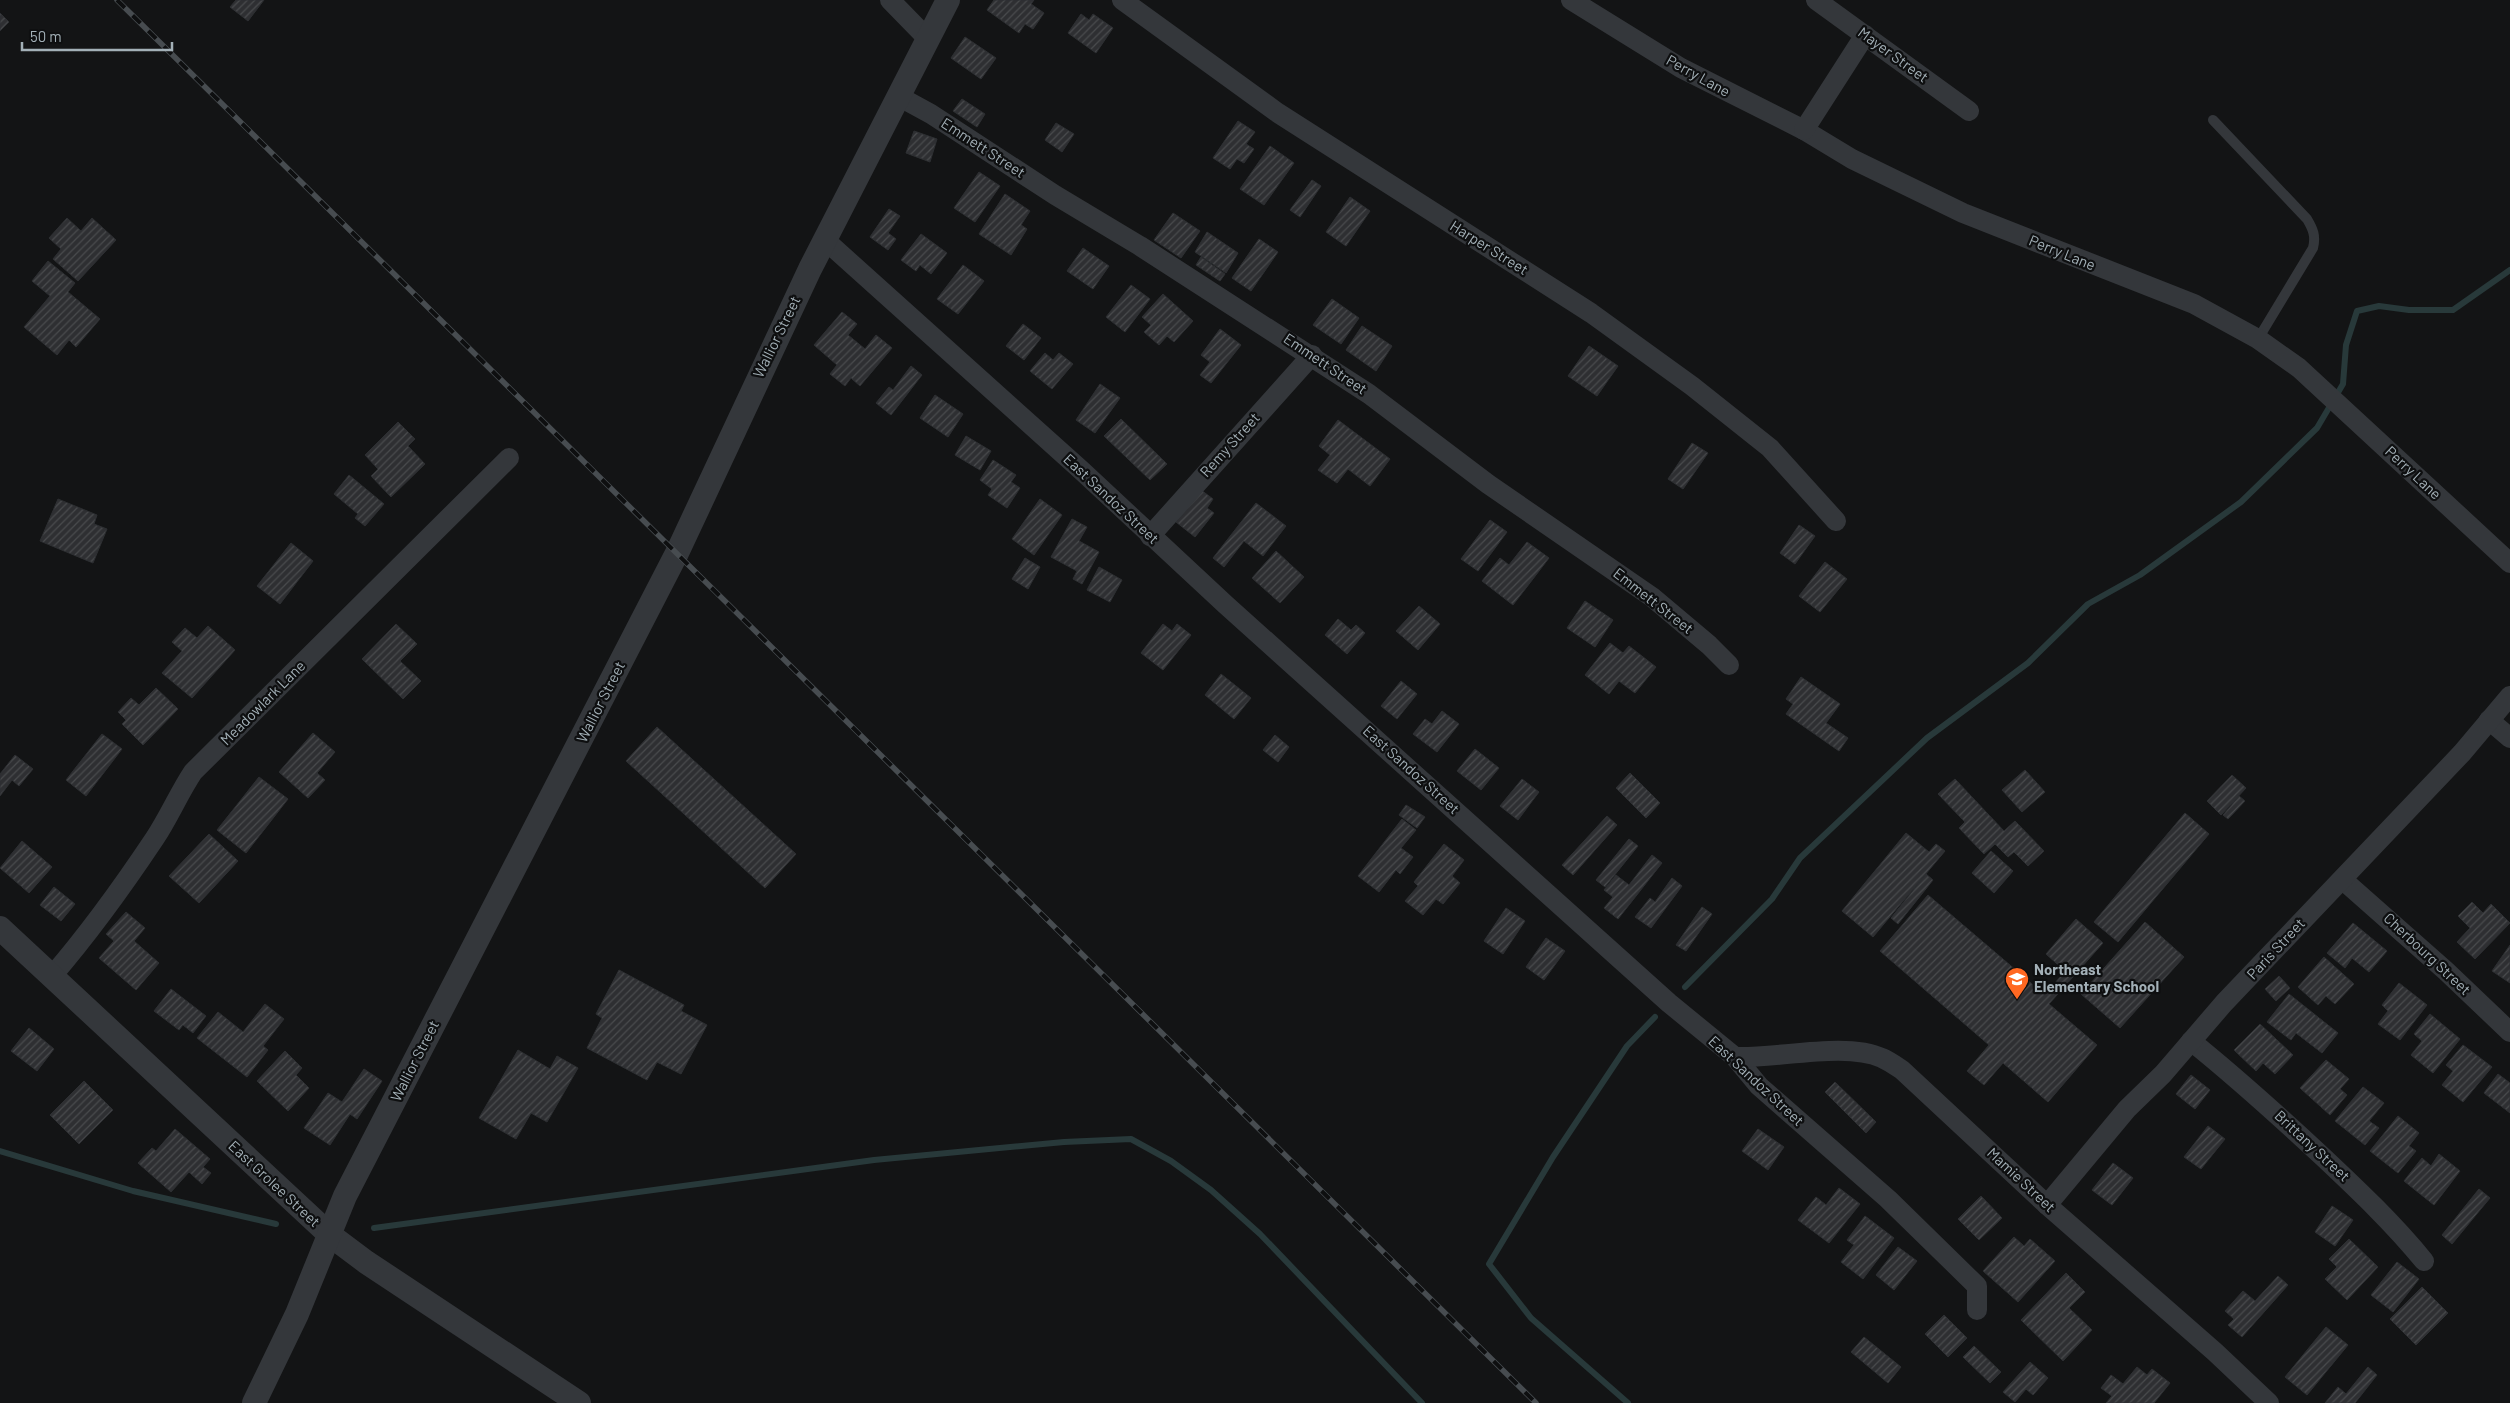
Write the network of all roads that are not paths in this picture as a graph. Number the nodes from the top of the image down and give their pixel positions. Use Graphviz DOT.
graph roads {
  1 [pos="890,0"];
  2 [pos="948,0"];
  3 [pos="1122,0"];
  4 [pos="1572,0"];
  5 [pos="1816,0"];
  6 [pos="1865,35"];
  7 [pos="927,38"];
  8 [pos="898,96"];
  9 [pos="1969,111"];
  10 [pos="2213,120"];
  11 [pos="1804,130"];
  12 [pos="825,240"];
  13 [pos="2258,339"];
  14 [pos="1312,355"];
  15 [pos="509,458"];
  16 [pos="1836,521"];
  17 [pos="1150,536"];
  18 [pos="2510,563"];
  19 [pos="1729,664"];
  20 [pos="2510,696"];
  21 [pos="2489,720"];
  22 [pos="2510,738"];
  23 [pos="2342,880"];
  24 [pos="0,928"];
  25 [pos="52,976"];
  26 [pos="2510,1032"];
  27 [pos="2191,1041"];
  28 [pos="1735,1057"];
  29 [pos="2047,1205"];
  30 [pos="330,1235"];
  31 [pos="2424,1261"];
  32 [pos="1977,1310"];
  33 [pos="254,1403"];
  34 [pos="578,1403"];
  35 [pos="2269,1403"];
  1 -- 7 [label="street"];
  2 -- 7 [label="street, Wallior Street"];
  3 -- 16 [label="street, Harper Street"];
  4 -- 11 [label="street, Perry Lane"];
  5 -- 6 [label="street, Mayer Street"];
  6 -- 9 [label="street, Mayer Street"];
  6 -- 11 [label="street"];
  7 -- 8 [label="street, Wallior Street"];
  8 -- 12 [label="street, Wallior Street"];
  8 -- 14 [label="street, Emmett Street"];
  10 -- 13 [label="lane"];
  11 -- 13 [label="street, Perry Lane"];
  12 -- 17 [label="street, East Sandoz Street"];
  12 -- 30 [label="street, Wallior Street"];
  13 -- 18 [label="street, Perry Lane"];
  14 -- 17 [label="street, Remy Street"];
  14 -- 19 [label="street, Emmett Street"];
  15 -- 25 [label="street, Meadowlark Lane"];
  17 -- 28 [label="street, East Sandoz Street"];
  20 -- 21 [label="street, Paris Street"];
  21 -- 22 [label="street"];
  21 -- 23 [label="street, Paris Street"];
  23 -- 26 [label="street, Cherbourg Street"];
  23 -- 27 [label="street, Paris Street"];
  24 -- 25 [label="street, East Grolee Street"];
  25 -- 30 [label="street, East Grolee Street"];
  27 -- 29 [label="street, Paris Street"];
  27 -- 31 [label="street, Brittany Street"];
  28 -- 29 [label="street, Mamie Street"];
  28 -- 32 [label="street, East Sandoz Street"];
  29 -- 35 [label="street, Mamie Street"];
  30 -- 33 [label="street, Wallior Street"];
  30 -- 34 [label="street, East Grolee Street"];
}
